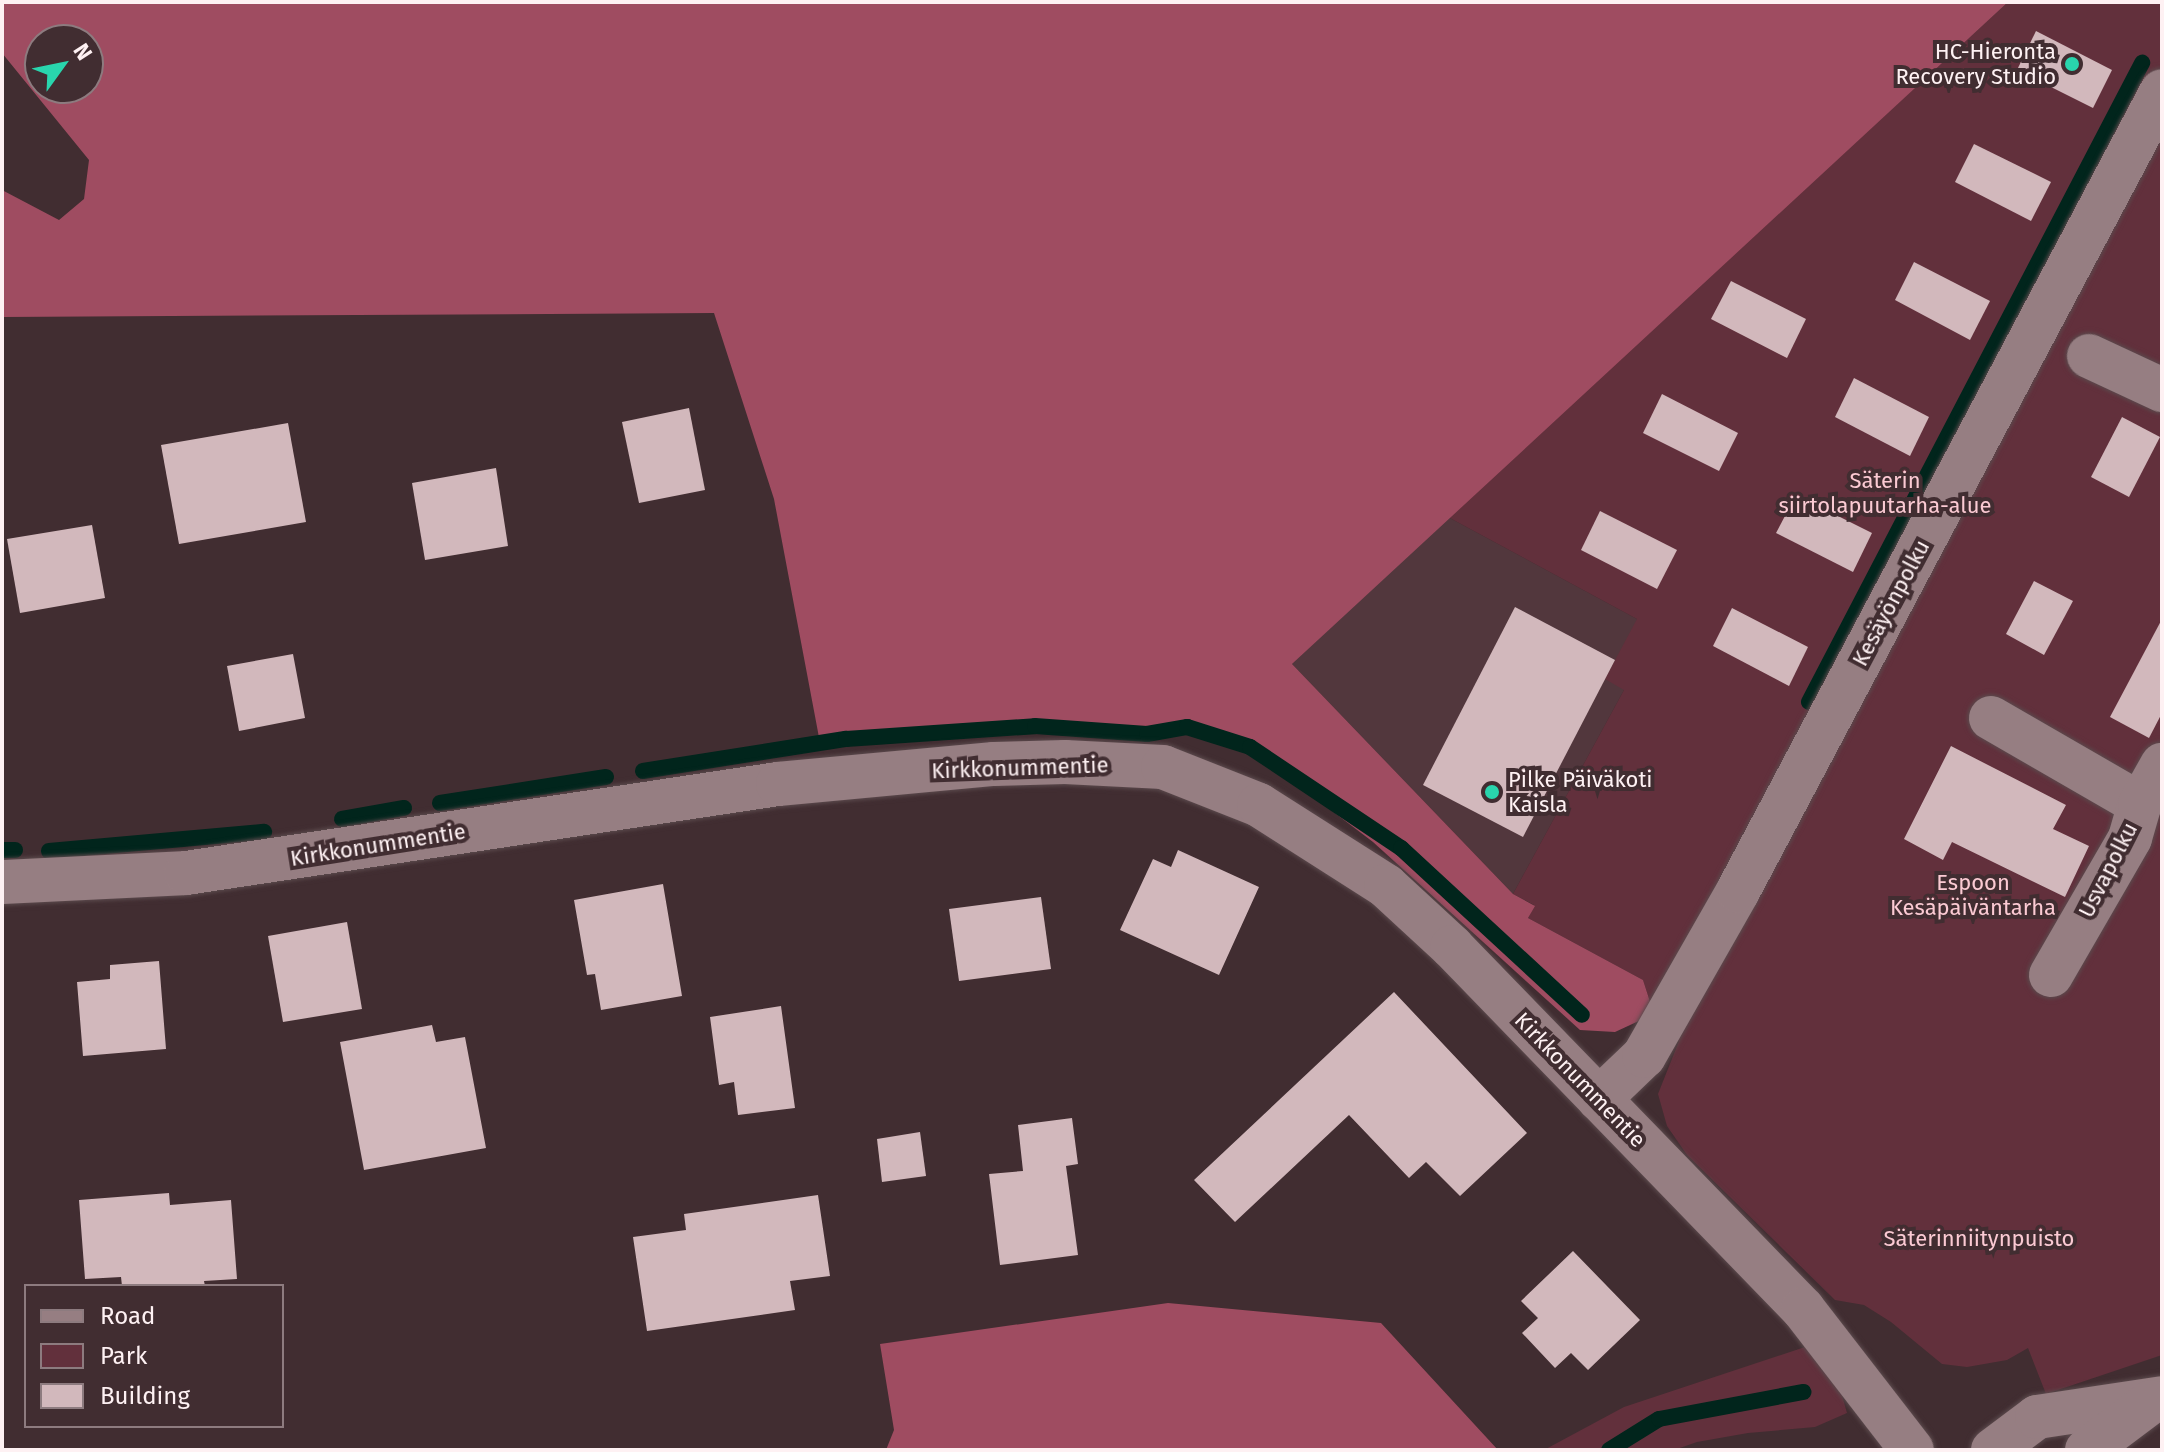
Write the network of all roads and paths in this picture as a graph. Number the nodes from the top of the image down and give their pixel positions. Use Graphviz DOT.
graph roads {
  1 [pos="2159,103"];
  2 [pos="2089,356"];
  3 [pos="2162,390"];
  4 [pos="1991,718"];
  5 [pos="2162,765"];
  6 [pos="2144,832"];
  7 [pos="2,882"];
  8 [pos="2051,975"];
  9 [pos="1599,1099"];
  10 [pos="2158,1399"];
  11 [pos="1912,1450"];
  12 [pos="1993,1450"];
  13 [pos="2087,1450"];
  1 -- 9 [label="street, Kesäyönpolku"];
  2 -- 3 [label="street"];
  4 -- 6 [label="street"];
  5 -- 6 [label="street, Usvapolku"];
  6 -- 8 [label="street, Usvapolku"];
  7 -- 9 [label="street, Kirkkonummentie"];
  9 -- 11 [label="street, Kirkkonummentie"];
  10 -- 12 [label="street"];
  10 -- 13 [label="street"];
}
